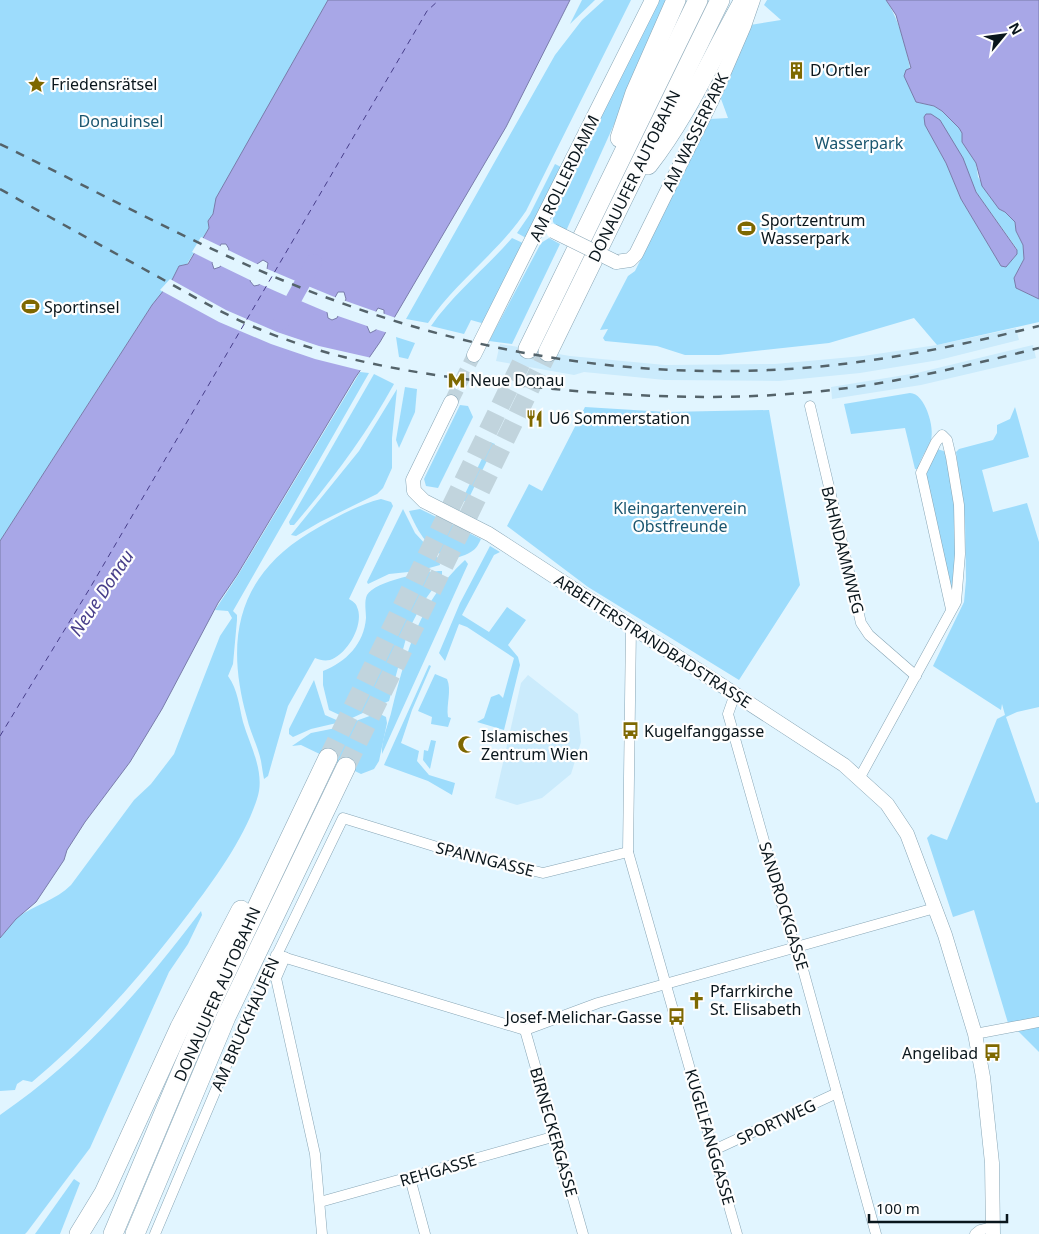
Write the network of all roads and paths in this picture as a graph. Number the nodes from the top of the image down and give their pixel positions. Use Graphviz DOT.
graph roads {
  1 [pos="652,0"];
  2 [pos="676,0"];
  3 [pos="698,0"];
  4 [pos="720,0"];
  5 [pos="744,0"];
  6 [pos="752,0"];
  7 [pos="626,194"];
  8 [pos="598,206"];
  9 [pos="547,228"];
  10 [pos="528,349"];
  11 [pos="548,352"];
  12 [pos="474,355"];
  13 [pos="451,402"];
  14 [pos="810,406"];
  15 [pos="951,608"];
  16 [pos="631,627"];
  17 [pos="916,676"];
  18 [pos="735,694"];
  19 [pos="328,758"];
  20 [pos="346,767"];
  21 [pos="860,777"];
  22 [pos="300,816"];
  23 [pos="343,818"];
  24 [pos="628,852"];
  25 [pos="935,908"];
  26 [pos="796,948"];
  27 [pos="280,956"];
  28 [pos="272,976"];
  29 [pos="667,984"];
  30 [pos="1039,1022"];
  31 [pos="525,1030"];
  32 [pos="975,1034"];
  33 [pos="837,1093"];
  34 [pos="556,1136"];
  35 [pos="714,1150"];
  36 [pos="410,1178"];
  37 [pos="320,1202"];
  38 [pos="84,1227"];
  39 [pos="992,1230"];
  40 [pos="114,1234"];
  41 [pos="135,1234"];
  42 [pos="155,1234"];
  43 [pos="322,1234"];
  44 [pos="425,1234"];
  45 [pos="583,1234"];
  46 [pos="737,1234"];
  47 [pos="876,1234"];
  48 [pos="975,1234"];
  1 -- 9 [label="street, AM ROLLERDAMM"];
  2 -- 8 [label="highway"];
  3 -- 8 [label="highway, DONAUUFER AUTOBAHN"];
  4 -- 7 [label="highway, DONAUUFER AUTOBAHN"];
  5 -- 7 [label="highway"];
  6 -- 9 [label="street, AM WASSERPARK, bridge"];
  7 -- 11 [label="highway, DONAUUFER AUTOBAHN"];
  8 -- 10 [label="highway, DONAUUFER AUTOBAHN"];
  9 -- 12 [label="street, AM ROLLERDAMM"];
  13 -- 16 [label="street, ARBEITERSTRANDBADSTRASSE"];
  14 -- 17 [label="street, BAHNDAMMWEG"];
  15 -- 15 [label="street"];
  15 -- 17 [label="street"];
  16 -- 18 [label="street, ARBEITERSTRANDBADSTRASSE"];
  16 -- 24 [label="street, KUGELFANGGASSE"];
  17 -- 21 [label="street"];
  18 -- 21 [label="street, ARBEITERSTRANDBADSTRASSE"];
  18 -- 26 [label="street, SANDROCKGASSE"];
  19 -- 22 [label="highway, DONAUUFER AUTOBAHN"];
  20 -- 41 [label="highway, DONAUUFER AUTOBAHN"];
  21 -- 25 [label="street, ARBEITERSTRANDBADSTRASSE"];
  22 -- 38 [label="highway"];
  22 -- 40 [label="highway, DONAUUFER AUTOBAHN"];
  23 -- 24 [label="street, SPANNGASSE"];
  23 -- 27 [label="street, AM BRUCKHAUFEN"];
  24 -- 29 [label="street, KUGELFANGGASSE"];
  25 -- 26 [label="street"];
  25 -- 32 [label="street, ARBEITERSTRANDBADSTRASSE"];
  26 -- 29 [label="street"];
  26 -- 33 [label="street, SANDROCKGASSE"];
  27 -- 28 [label="street, AM BRUCKHAUFEN"];
  27 -- 31 [label="street"];
  28 -- 37 [label="street"];
  28 -- 42 [label="street, AM BRUCKHAUFEN"];
  29 -- 31 [label="street"];
  29 -- 35 [label="street, KUGELFANGGASSE"];
  30 -- 32 [label="street"];
  31 -- 34 [label="street, BIRNECKERGASSE"];
  32 -- 39 [label="street, ARBEITERSTRANDBADSTRASSE"];
  33 -- 35 [label="street, SPORTWEG"];
  33 -- 47 [label="street, SANDROCKGASSE"];
  34 -- 36 [label="street, REHGASSE"];
  34 -- 45 [label="street, BIRNECKERGASSE"];
  35 -- 46 [label="street, KUGELFANGGASSE"];
  36 -- 37 [label="street, REHGASSE"];
  36 -- 44 [label="street"];
  37 -- 43 [label="street"];
  39 -- 48 [label="street"];
}
